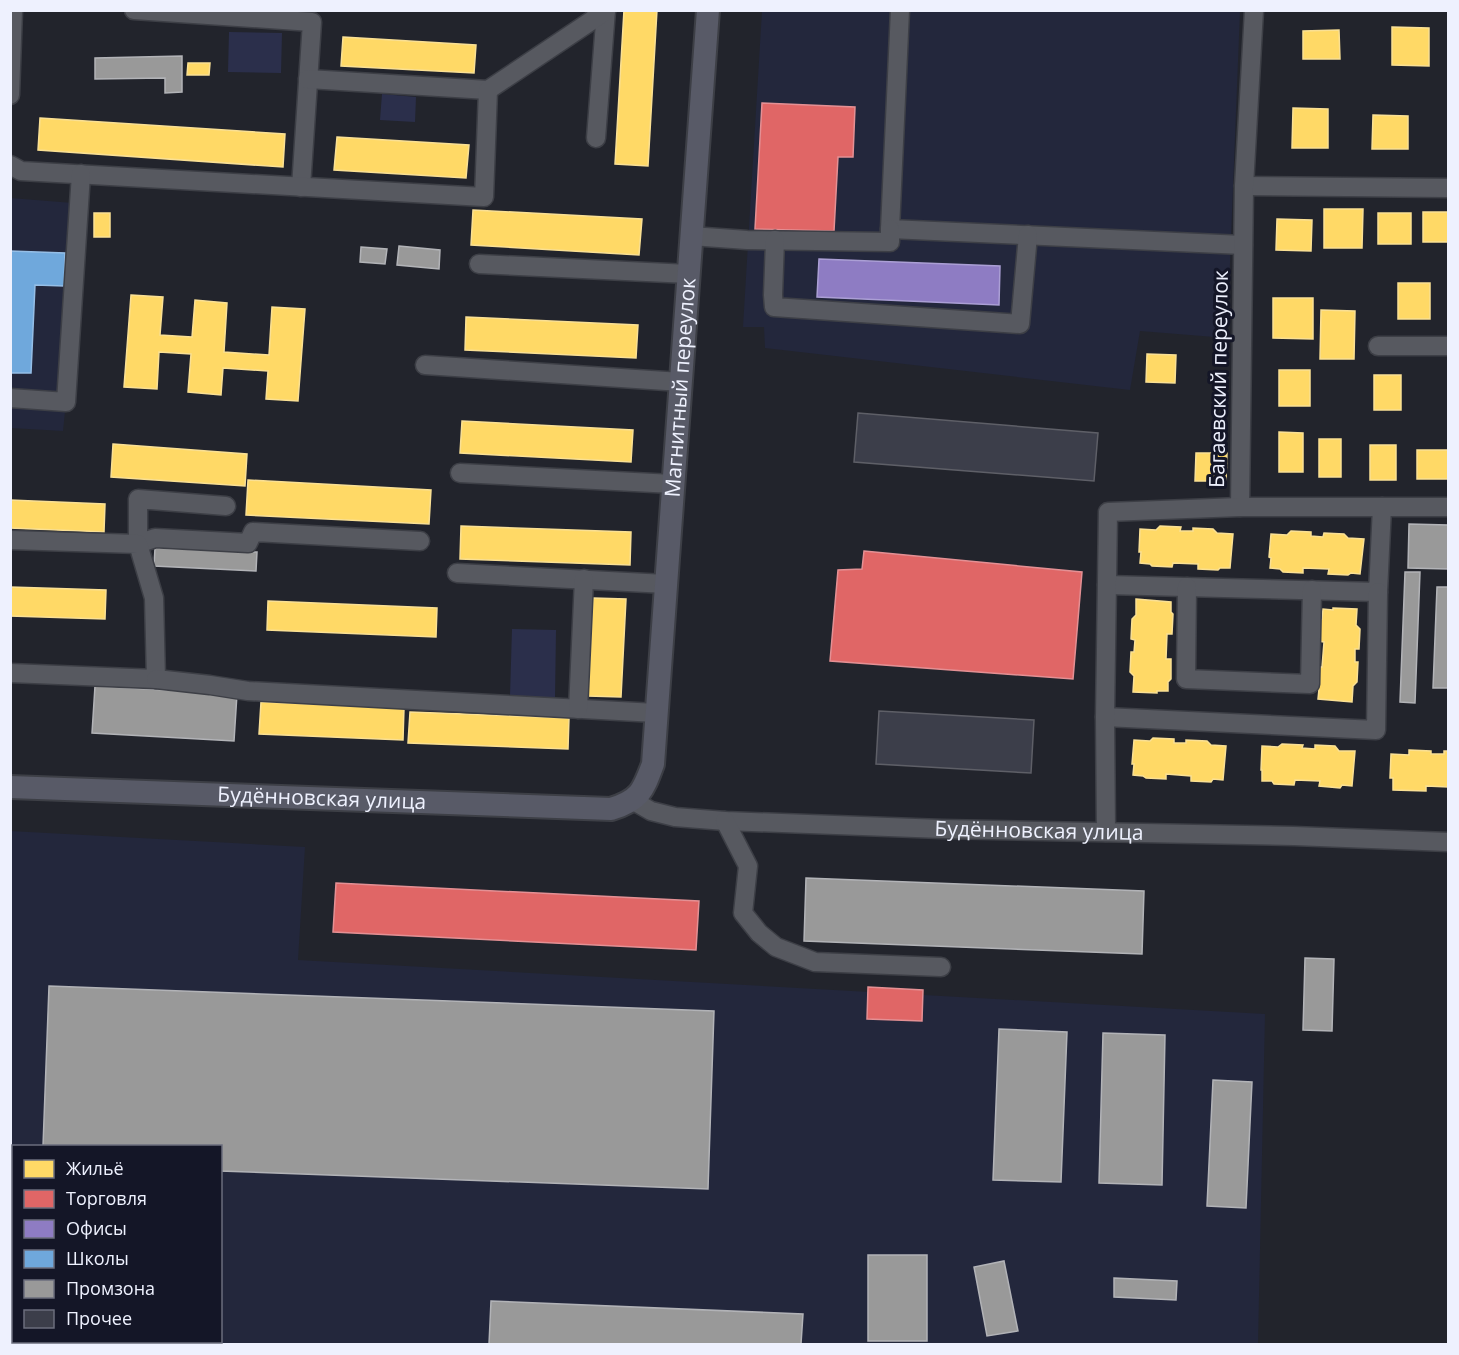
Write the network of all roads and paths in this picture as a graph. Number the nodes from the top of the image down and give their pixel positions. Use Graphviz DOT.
graph roads {
  1 [pos="13,10"];
  2 [pos="134,10"];
  3 [pos="596,10"];
  4 [pos="708,10"];
  5 [pos="900,10"];
  6 [pos="1254,10"];
  7 [pos="606,11"];
  8 [pos="309,79"];
  9 [pos="489,90"];
  10 [pos="10,95"];
  11 [pos="596,138"];
  12 [pos="10,165"];
  13 [pos="81,174"];
  14 [pos="1244,186"];
  15 [pos="302,187"];
  16 [pos="1449,188"];
  17 [pos="890,228"];
  18 [pos="1028,235"];
  19 [pos="692,236"];
  20 [pos="775,240"];
  21 [pos="1243,245"];
  22 [pos="479,264"];
  23 [pos="689,274"];
  24 [pos="1378,346"];
  25 [pos="1449,346"];
  26 [pos="424,365"];
  27 [pos="681,382"];
  28 [pos="10,398"];
  29 [pos="460,473"];
  30 [pos="673,484"];
  31 [pos="226,506"];
  32 [pos="1240,507"];
  33 [pos="1382,507"];
  34 [pos="1449,507"];
  35 [pos="10,540"];
  36 [pos="420,541"];
  37 [pos="138,544"];
  38 [pos="457,573"];
  39 [pos="584,579"];
  40 [pos="666,584"];
  41 [pos="1107,585"];
  42 [pos="1187,587"];
  43 [pos="1312,590"];
  44 [pos="1378,592"];
  45 [pos="10,673"];
  46 [pos="156,679"];
  47 [pos="578,709"];
  48 [pos="656,713"];
  49 [pos="1105,717"];
  50 [pos="10,787"];
  51 [pos="632,800"];
  52 [pos="725,821"];
  53 [pos="1106,832"];
  54 [pos="1449,842"];
  55 [pos="941,968"];
  1 -- 10 [label="street"];
  2 -- 8 [label="street"];
  3 -- 7 [label="street"];
  4 -- 19 [label="main road, Магнитный переулок"];
  5 -- 17 [label="street"];
  6 -- 14 [label="street, Багаевский переулок"];
  7 -- 9 [label="street"];
  7 -- 11 [label="street"];
  8 -- 9 [label="street"];
  8 -- 15 [label="street"];
  9 -- 15 [label="street"];
  12 -- 13 [label="street"];
  13 -- 15 [label="street"];
  13 -- 28 [label="street"];
  14 -- 16 [label="street"];
  14 -- 21 [label="street, Багаевский переулок"];
  17 -- 18 [label="street"];
  17 -- 20 [label="street"];
  18 -- 20 [label="street"];
  18 -- 21 [label="street"];
  19 -- 20 [label="street"];
  19 -- 23 [label="main road, Магнитный переулок"];
  21 -- 32 [label="street, Багаевский переулок"];
  22 -- 23 [label="street"];
  23 -- 27 [label="main road, Магнитный переулок"];
  24 -- 25 [label="street"];
  26 -- 27 [label="street"];
  27 -- 30 [label="main road, Магнитный переулок"];
  29 -- 30 [label="street"];
  30 -- 40 [label="main road, Магнитный переулок"];
  31 -- 37 [label="street"];
  32 -- 33 [label="street, Багаевский переулок"];
  32 -- 41 [label="street"];
  33 -- 34 [label="street, Багаевский переулок"];
  33 -- 44 [label="street"];
  35 -- 37 [label="street"];
  36 -- 37 [label="street"];
  37 -- 46 [label="street"];
  38 -- 39 [label="street"];
  39 -- 40 [label="street"];
  39 -- 47 [label="street"];
  40 -- 48 [label="main road, Магнитный переулок"];
  41 -- 42 [label="street"];
  41 -- 49 [label="street"];
  42 -- 43 [label="street"];
  42 -- 43 [label="street"];
  43 -- 44 [label="street"];
  44 -- 49 [label="street"];
  45 -- 46 [label="street"];
  46 -- 47 [label="street"];
  47 -- 48 [label="street"];
  48 -- 51 [label="main road, Магнитный переулок"];
  49 -- 53 [label="street"];
  50 -- 51 [label="main road, Будённовская улица"];
  51 -- 52 [label="street, Будённовская улица"];
  52 -- 53 [label="street, Будённовская улица"];
  52 -- 55 [label="street"];
  53 -- 54 [label="street, Будённовская улица"];
}
